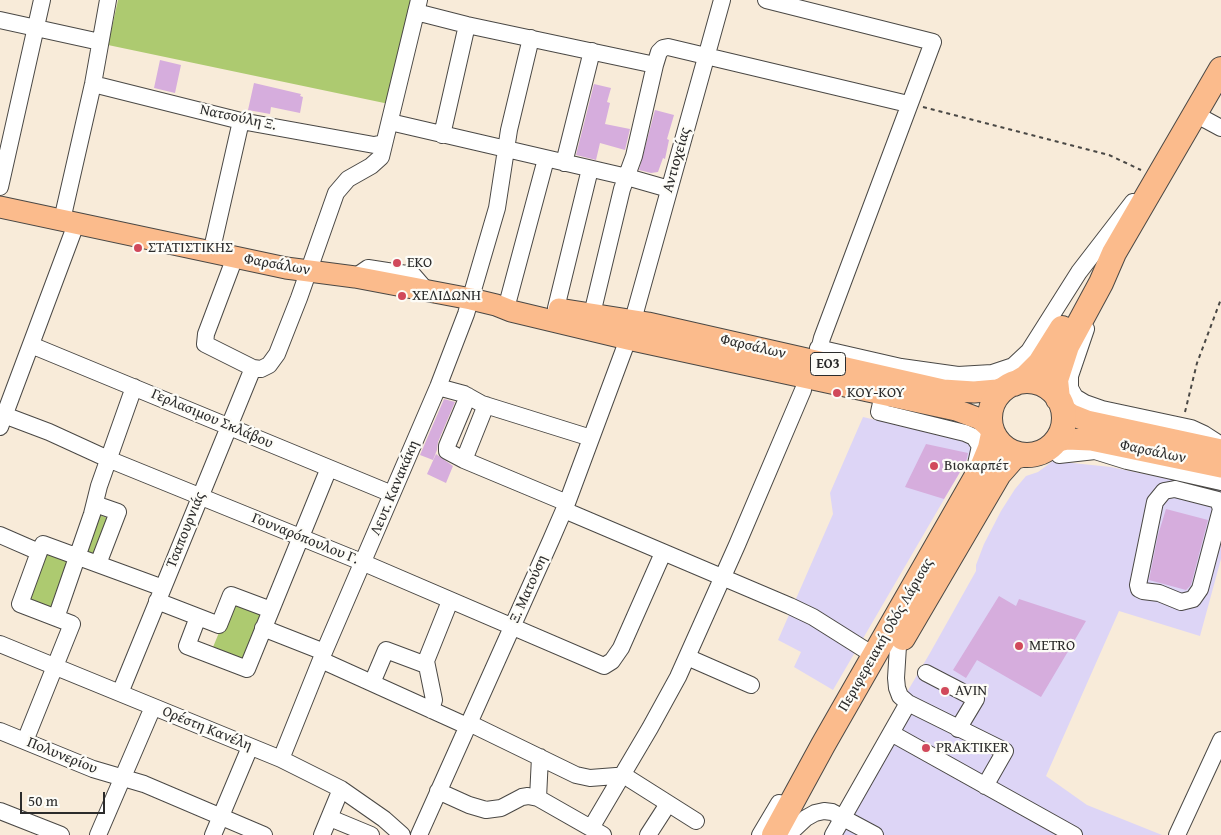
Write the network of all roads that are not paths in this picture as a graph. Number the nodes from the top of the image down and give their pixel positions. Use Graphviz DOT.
graph roads {
  1 [pos="42,0"];
  2 [pos="108,0"];
  3 [pos="722,0"];
  4 [pos="766,0"];
  5 [pos="418,6"];
  6 [pos="0,20"];
  7 [pos="467,25"];
  8 [pos="36,28"];
  9 [pos="531,38"];
  10 [pos="100,42"];
  11 [pos="592,51"];
  12 [pos="707,56"];
  13 [pos="655,65"];
  14 [pos="1221,69"];
  15 [pos="93,84"];
  16 [pos="908,104"];
  17 [pos="1195,114"];
  18 [pos="241,120"];
  19 [pos="390,122"];
  20 [pos="1221,128"];
  21 [pos="442,135"];
  22 [pos="384,143"];
  23 [pos="506,150"];
  24 [pos="546,159"];
  25 [pos="564,163"];
  26 [pos="590,169"];
  27 [pos="627,177"];
  28 [pos="1157,179"];
  29 [pos="0,187"];
  30 [pos="669,189"];
  31 [pos="0,207"];
  32 [pos="69,222"];
  33 [pos="211,252"];
  34 [pos="1114,253"];
  35 [pos="235,257"];
  36 [pos="309,271"];
  37 [pos="472,299"];
  38 [pos="502,303"];
  39 [pos="556,308"];
  40 [pos="592,314"];
  41 [pos="1083,325"];
  42 [pos="630,329"];
  43 [pos="31,345"];
  44 [pos="817,355"];
  45 [pos="253,368"];
  46 [pos="1011,385"];
  47 [pos="134,387"];
  48 [pos="438,387"];
  49 [pos="803,390"];
  50 [pos="468,396"];
  51 [pos="881,403"];
  52 [pos="1060,404"];
  53 [pos="486,405"];
  54 [pos="2,421"];
  55 [pos="228,427"];
  56 [pos="992,431"];
  57 [pos="591,438"];
  58 [pos="1221,445"];
  59 [pos="1096,446"];
  60 [pos="1057,449"];
  61 [pos="1221,450"];
  62 [pos="1022,455"];
  63 [pos="108,458"];
  64 [pos="464,460"];
  65 [pos="1221,467"];
  66 [pos="329,468"];
  67 [pos="1190,475"];
  68 [pos="1220,489"];
  69 [pos="965,490"];
  70 [pos="1186,492"];
  71 [pos="392,494"];
  72 [pos="200,496"];
  73 [pos="95,504"];
  74 [pos="565,506"];
  75 [pos="0,536"];
  76 [pos="301,537"];
  77 [pos="39,552"];
  78 [pos="662,553"];
  79 [pos="77,556"];
  80 [pos="364,562"];
  81 [pos="98,564"];
  82 [pos="722,578"];
  83 [pos="160,595"];
  84 [pos="450,601"];
  85 [pos="271,610"];
  86 [pos="198,617"];
  87 [pos="56,618"];
  88 [pos="512,627"];
  89 [pos="263,628"];
  90 [pos="0,644"];
  91 [pos="898,646"];
  92 [pos="867,651"];
  93 [pos="323,656"];
  94 [pos="687,657"];
  95 [pos="426,665"];
  96 [pos="55,667"];
  97 [pos="926,673"];
  98 [pos="372,683"];
  99 [pos="751,685"];
  100 [pos="120,693"];
  101 [pos="908,703"];
  102 [pos="153,706"];
  103 [pos="431,710"];
  104 [pos="468,724"];
  105 [pos="958,729"];
  106 [pos="0,731"];
  107 [pos="891,733"];
  108 [pos="1221,740"];
  109 [pos="24,741"];
  110 [pos="250,746"];
  111 [pos="540,758"];
  112 [pos="281,759"];
  113 [pos="622,776"];
  114 [pos="123,778"];
  115 [pos="985,786"];
  116 [pos="341,789"];
  117 [pos="438,791"];
  118 [pos="538,798"];
  119 [pos="668,804"];
  120 [pos="0,811"];
  121 [pos="221,816"];
  122 [pos="843,817"];
  123 [pos="330,818"];
  124 [pos="696,821"];
  125 [pos="594,832"];
  126 [pos="785,834"];
  127 [pos="61,835"];
  128 [pos="98,835"];
  129 [pos="213,835"];
  130 [pos="264,835"];
  131 [pos="322,835"];
  132 [pos="372,835"];
  133 [pos="402,835"];
  134 [pos="419,835"];
  135 [pos="648,835"];
  136 [pos="760,835"];
  137 [pos="833,835"];
  138 [pos="875,835"];
  139 [pos="1074,835"];
  140 [pos="1177,835"];
  1 -- 8 [label="street"];
  2 -- 10 [label="street"];
  3 -- 12 [label="street, Αντιοχείας"];
  4 -- 16 [label="street"];
  5 -- 7 [label="street"];
  5 -- 19 [label="street"];
  6 -- 8 [label="street"];
  7 -- 9 [label="street"];
  7 -- 21 [label="street"];
  8 -- 10 [label="street"];
  8 -- 29 [label="street"];
  9 -- 11 [label="street"];
  9 -- 23 [label="street, Λευτ. Κανακάκη"];
  10 -- 15 [label="street"];
  11 -- 13 [label="street"];
  11 -- 25 [label="street"];
  12 -- 13 [label="street"];
  12 -- 16 [label="street"];
  12 -- 30 [label="street, Αντιοχείας"];
  13 -- 27 [label="street"];
  14 -- 17 [label="highway"];
  15 -- 18 [label="street, Νατσούλη Ξ."];
  15 -- 32 [label="street"];
  16 -- 44 [label="street"];
  17 -- 20 [label="street"];
  17 -- 28 [label="highway"];
  18 -- 22 [label="street, Νατσούλη Ξ."];
  18 -- 33 [label="street"];
  19 -- 21 [label="street"];
  19 -- 22 [label="street"];
  21 -- 23 [label="street"];
  22 -- 36 [label="street"];
  23 -- 24 [label="street"];
  23 -- 37 [label="street, Λευτ. Κανακάκη"];
  24 -- 25 [label="street"];
  24 -- 38 [label="street"];
  25 -- 26 [label="street"];
  26 -- 27 [label="street"];
  26 -- 39 [label="street"];
  27 -- 30 [label="street"];
  27 -- 40 [label="street"];
  28 -- 34 [label="highway"];
  28 -- 44 [label="street"];
  30 -- 42 [label="street, Αντιοχείας"];
  31 -- 32 [label="main road, Φαρσάλων / ΕΟ3"];
  32 -- 33 [label="main road, Φαρσάλων / ΕΟ3"];
  32 -- 43 [label="street"];
  33 -- 35 [label="main road, Φαρσάλων / ΕΟ3"];
  34 -- 41 [label="highway"];
  34 -- 46 [label="highway"];
  35 -- 36 [label="main road, Φαρσάλων / ΕΟ3"];
  35 -- 45 [label="street"];
  36 -- 37 [label="main road, Φαρσάλων / ΕΟ3"];
  36 -- 45 [label="street"];
  37 -- 38 [label="main road, Φαρσάλων / ΕΟ3"];
  37 -- 48 [label="street, Λευτ. Κανακάκη"];
  38 -- 39 [label="main road, Φαρσάλων / ΕΟ3"];
  38 -- 42 [label="main road, Φαρσάλων / ΕΟ3"];
  39 -- 40 [label="main road, Φαρσάλων / ΕΟ3"];
  40 -- 42 [label="main road, Φαρσάλων / ΕΟ3"];
  41 -- 52 [label="highway"];
  41 -- 58 [label="street"];
  42 -- 44 [label="main road, Φαρσάλων / ΕΟ3"];
  42 -- 51 [label="main road, Φαρσάλων / ΕΟ3"];
  42 -- 57 [label="street, Ξ. Ματούση"];
  43 -- 47 [label="street, Γερλασιμου Σκλάβου"];
  43 -- 54 [label="street"];
  44 -- 46 [label="main road, Φαρσάλων / ΕΟ3"];
  45 -- 55 [label="street, Τσαπουρνιάς"];
  46 -- 52 [label="highway, ΕΟ3"];
  46 -- 56 [label="highway"];
  47 -- 55 [label="street, Γερλασιμου Σκλάβου"];
  47 -- 63 [label="street"];
  48 -- 50 [label="street"];
  48 -- 71 [label="street, Λευτ. Κανακάκη"];
  49 -- 82 [label="street"];
  50 -- 53 [label="street"];
  50 -- 64 [label="street"];
  51 -- 56 [label="main road, Φαρσάλων / ΕΟ3"];
  51 -- 69 [label="street"];
  52 -- 60 [label="highway"];
  52 -- 61 [label="main road, Φαρσάλων / ΕΟ3"];
  53 -- 57 [label="street"];
  53 -- 64 [label="street"];
  54 -- 63 [label="street, Γουναρόπουλου Γ."];
  55 -- 66 [label="street, Γερλασιμου Σκλάβου"];
  55 -- 72 [label="street, Τσαπουρνιάς"];
  56 -- 62 [label="highway, ΕΟ3"];
  56 -- 69 [label="highway, Περιφερειακή Οδός Λάρισας"];
  57 -- 74 [label="street, Ξ. Ματούση"];
  59 -- 60 [label="main road, Φαρσάλων"];
  59 -- 65 [label="main road, Φαρσάλων"];
  59 -- 67 [label="street"];
  60 -- 62 [label="highway"];
  62 -- 91 [label="highway, Περιφερειακή Οδός Λάρισας"];
  63 -- 72 [label="street, Γουναρόπουλου Γ."];
  63 -- 73 [label="street"];
  64 -- 74 [label="street"];
  66 -- 71 [label="street, Γερλασιμου Σκλάβου"];
  66 -- 76 [label="street"];
  67 -- 68 [label="street"];
  67 -- 70 [label="street"];
  68 -- 70 [label="street"];
  68 -- 70 [label="street"];
  69 -- 92 [label="street"];
  69 -- 126 [label="highway, Περιφερειακή Οδός Λάρισας"];
  71 -- 80 [label="street, Λευτ. Κανακάκη"];
  72 -- 76 [label="street, Γουναρόπουλου Γ."];
  72 -- 83 [label="street, Τσαπουρνιάς"];
  73 -- 79 [label="street"];
  73 -- 81 [label="street"];
  74 -- 78 [label="street"];
  74 -- 88 [label="street, Ξ. Ματούση"];
  75 -- 77 [label="street"];
  76 -- 80 [label="street, Γουναρόπουλου Γ."];
  76 -- 85 [label="street"];
  77 -- 79 [label="street"];
  77 -- 87 [label="street"];
  78 -- 82 [label="street"];
  78 -- 88 [label="street, Γουναρόπουλου Γ."];
  79 -- 81 [label="street"];
  79 -- 87 [label="street"];
  80 -- 84 [label="street, Γουναρόπουλου Γ."];
  80 -- 93 [label="street, Λευτ. Κανακάκη"];
  81 -- 83 [label="street"];
  82 -- 92 [label="street"];
  82 -- 94 [label="street"];
  83 -- 86 [label="street"];
  83 -- 100 [label="street, Τσαπουρνιάς"];
  84 -- 88 [label="street, Γουναρόπουλου Γ."];
  84 -- 95 [label="street"];
  85 -- 86 [label="street"];
  85 -- 89 [label="street"];
  86 -- 89 [label="street"];
  87 -- 96 [label="street"];
  88 -- 104 [label="street, Ξ. Ματούση"];
  89 -- 93 [label="street"];
  90 -- 96 [label="street, Ορέστη Κανέλη"];
  91 -- 101 [label="street"];
  91 -- 126 [label="highway, Περιφερειακή Οδός Λάρισας"];
  92 -- 136 [label="street"];
  93 -- 98 [label="street"];
  93 -- 112 [label="street, Λευτ. Κανακάκη"];
  94 -- 99 [label="street"];
  94 -- 113 [label="street"];
  95 -- 98 [label="street"];
  95 -- 103 [label="street"];
  96 -- 100 [label="street, Ορέστη Κανέλη"];
  96 -- 109 [label="street"];
  97 -- 105 [label="street"];
  98 -- 103 [label="street"];
  100 -- 102 [label="street, Ορέστη Κανέλη"];
  101 -- 105 [label="street"];
  101 -- 107 [label="street"];
  102 -- 110 [label="street, Ορέστη Κανέλη"];
  102 -- 114 [label="street"];
  103 -- 104 [label="street"];
  104 -- 111 [label="street"];
  104 -- 117 [label="street, Ξ. Ματούση"];
  105 -- 115 [label="street"];
  106 -- 109 [label="street, Πολυνερίου"];
  107 -- 115 [label="street"];
  107 -- 122 [label="street"];
  108 -- 140 [label="street"];
  109 -- 114 [label="street, Πολυνερίου"];
  110 -- 112 [label="street, Ορέστη Κανέλη"];
  110 -- 121 [label="street"];
  111 -- 113 [label="street"];
  111 -- 118 [label="street"];
  112 -- 116 [label="street, Ορέστη Κανέλη"];
  113 -- 119 [label="street"];
  113 -- 125 [label="street"];
  114 -- 121 [label="street, Πολυνερίου"];
  114 -- 128 [label="street"];
  115 -- 139 [label="street"];
  116 -- 123 [label="street"];
  116 -- 133 [label="street, Ορέστη Κανέλη"];
  117 -- 118 [label="street"];
  117 -- 134 [label="street, Ξ. Ματούση"];
  118 -- 125 [label="street"];
  119 -- 124 [label="street"];
  119 -- 135 [label="street"];
  120 -- 127 [label="street"];
  121 -- 129 [label="street"];
  121 -- 130 [label="street, Πολυνερίου"];
  122 -- 126 [label="street"];
  122 -- 137 [label="street"];
  122 -- 138 [label="street"];
  123 -- 131 [label="street"];
  123 -- 132 [label="street"];
}
